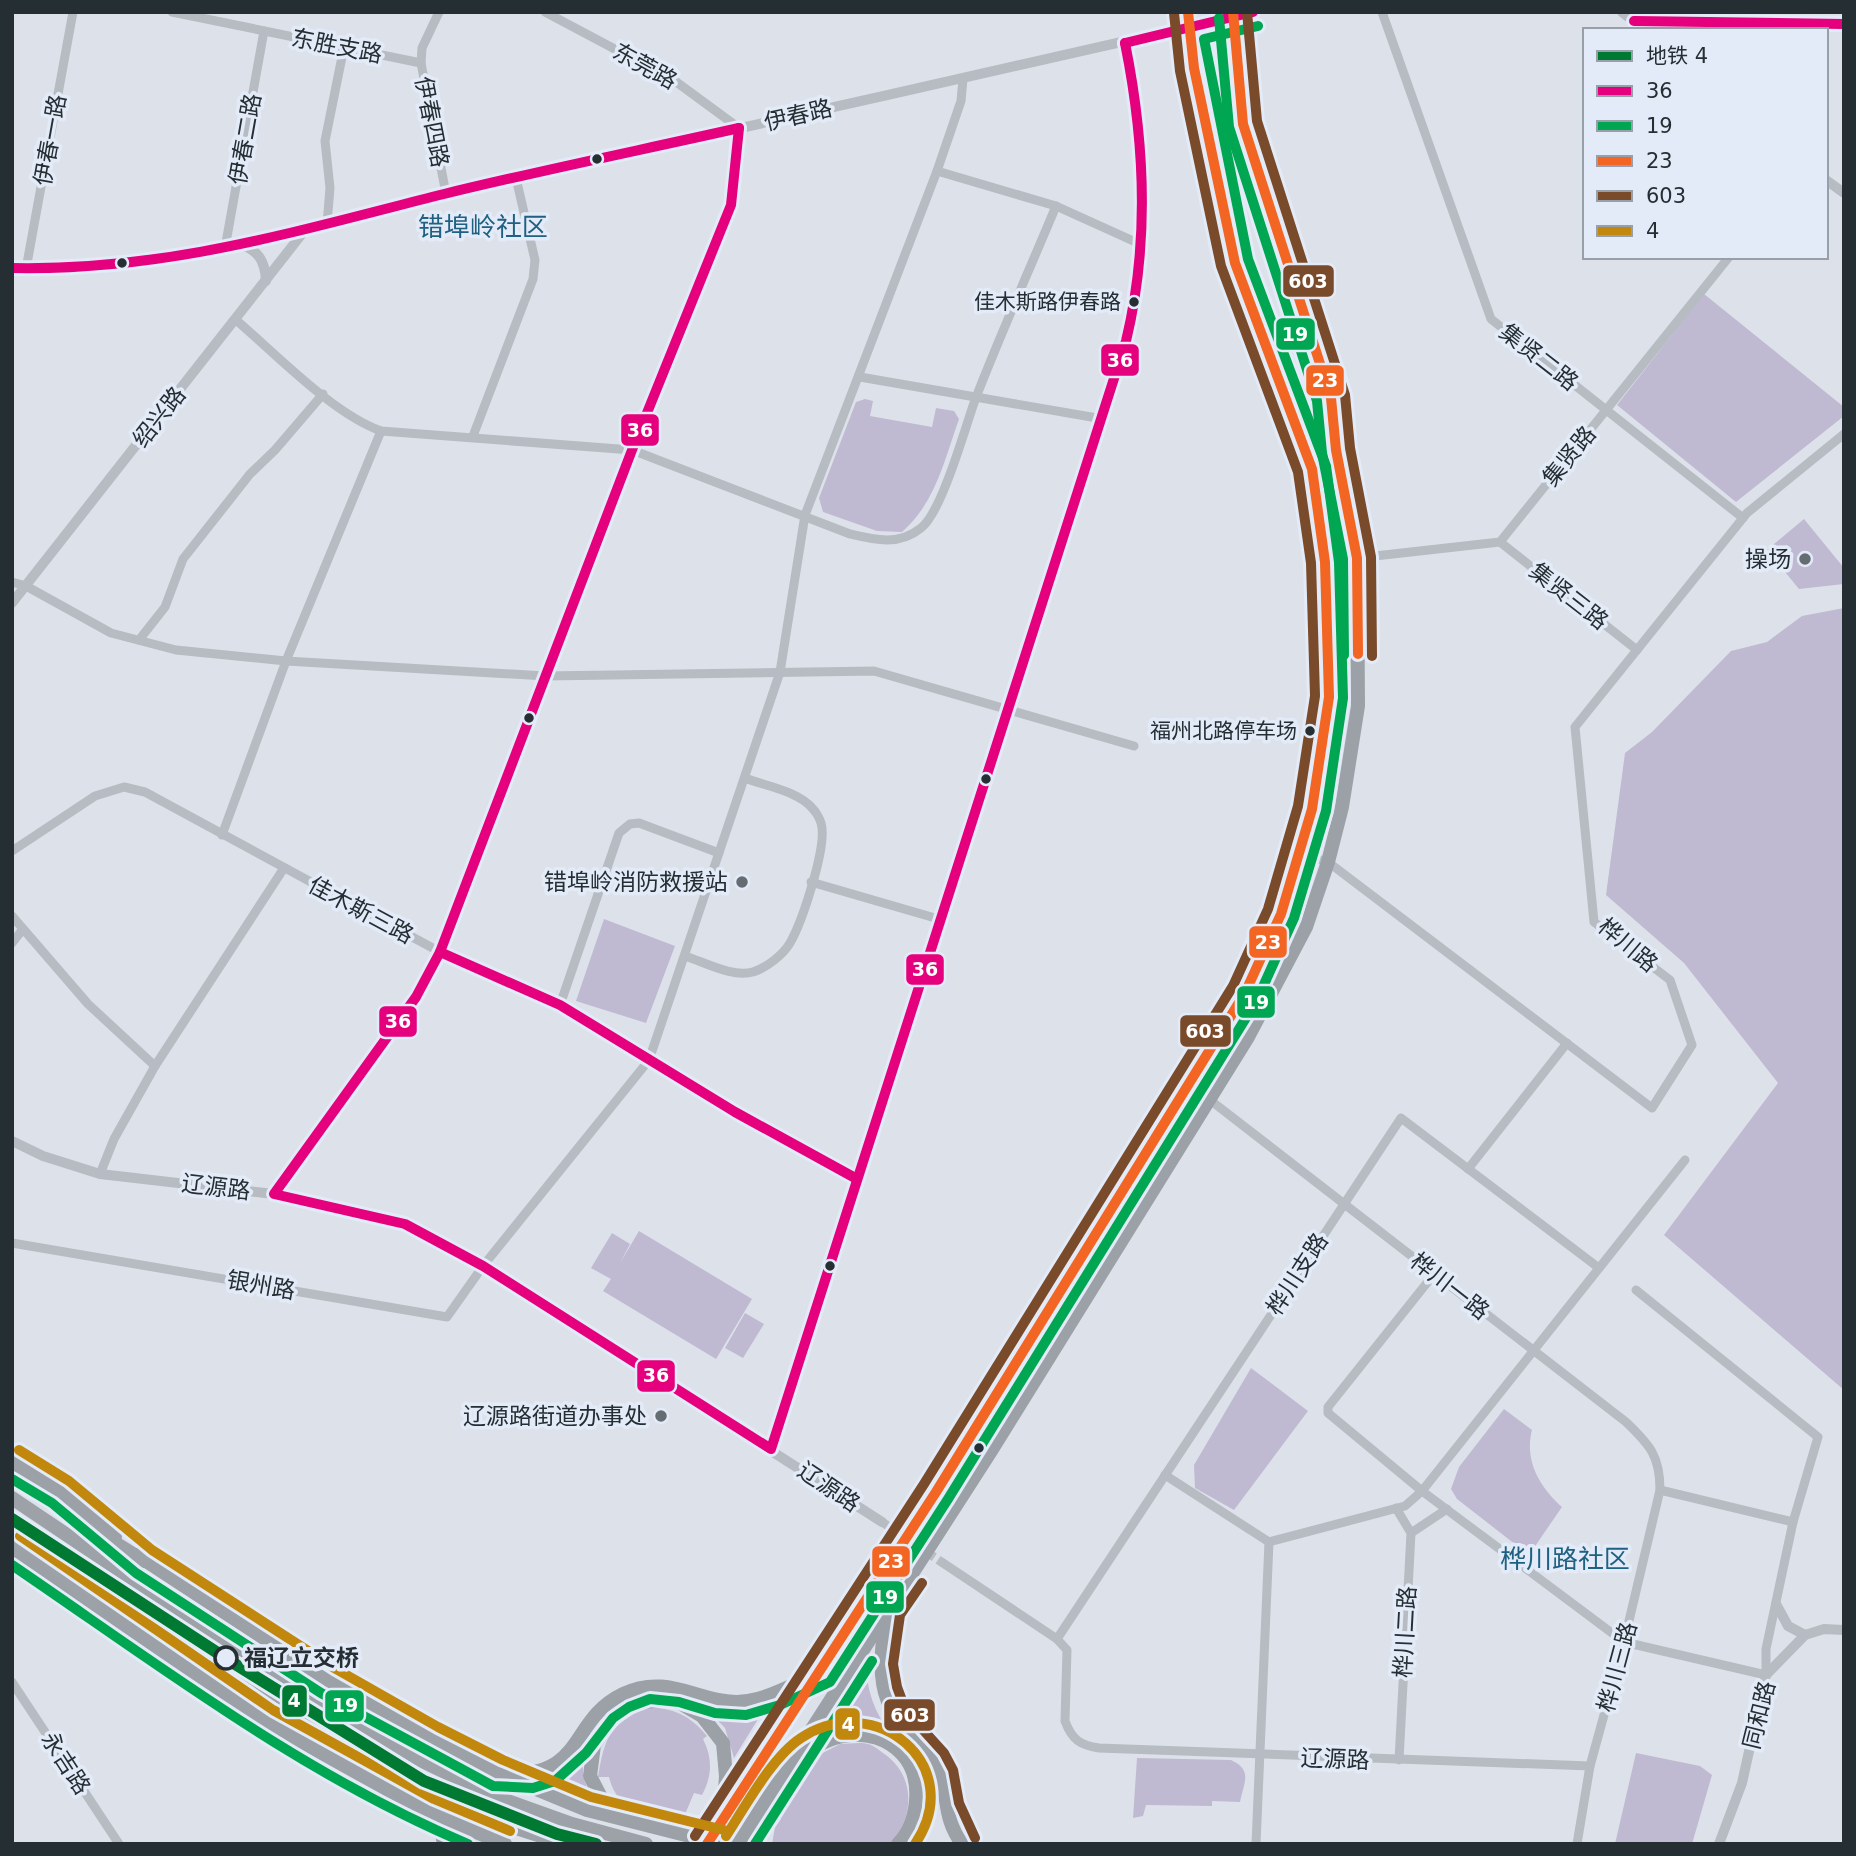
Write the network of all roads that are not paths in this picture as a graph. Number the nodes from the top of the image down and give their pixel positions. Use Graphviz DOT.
graph roads {
  1 [pos="73,12"];
  2 [pos="172,12"];
  3 [pos="439,12"];
  4 [pos="545,12"];
  5 [pos="1188,12"];
  6 [pos="1254,12"];
  7 [pos="1382,12"];
  8 [pos="1622,12"];
  9 [pos="1233,15"];
  10 [pos="1634,21"];
  11 [pos="1844,24"];
  12 [pos="1643,28"];
  13 [pos="1189,29"];
  14 [pos="264,31"];
  15 [pos="1125,43"];
  16 [pos="344,47"];
  17 [pos="421,63"];
  18 [pos="963,79"];
  19 [pos="739,128"];
  20 [pos="937,171"];
  21 [pos="516,178"];
  22 [pos="1828,181"];
  23 [pos="1844,193"];
  24 [pos="446,194"];
  25 [pos="1056,206"];
  26 [pos="327,224"];
  27 [pos="305,230"];
  28 [pos="240,244"];
  29 [pos="1140,244"];
  30 [pos="225,248"];
  31 [pos="1727,259"];
  32 [pos="12,268"];
  33 [pos="26,269"];
  34 [pos="266,281"];
  35 [pos="236,320"];
  36 [pos="860,377"];
  37 [pos="323,394"];
  38 [pos="976,398"];
  39 [pos="1606,410"];
  40 [pos="1103,419"];
  41 [pos="381,431"];
  42 [pos="1844,434"];
  43 [pos="473,436"];
  44 [pos="632,450"];
  45 [pos="805,515"];
  46 [pos="1743,518"];
  47 [pos="1500,542"];
  48 [pos="1357,558"];
  49 [pos="12,582"];
  50 [pos="26,586"];
  51 [pos="12,603"];
  52 [pos="139,640"];
  53 [pos="1637,650"];
  54 [pos="286,661"];
  55 [pos="780,672"];
  56 [pos="545,677"];
  57 [pos="1011,708"];
  58 [pos="1134,746"];
  59 [pos="745,778"];
  60 [pos="222,835"];
  61 [pos="12,851"];
  62 [pos="719,853"];
  63 [pos="1299,854"];
  64 [pos="1328,862"];
  65 [pos="284,868"];
  66 [pos="811,882"];
  67 [pos="12,916"];
  68 [pos="942,919"];
  69 [pos="23,929"];
  70 [pos="12,943"];
  71 [pos="440,952"];
  72 [pos="685,956"];
  73 [pos="560,1005"];
  74 [pos="1567,1043"];
  75 [pos="649,1060"];
  76 [pos="155,1066"];
  77 [pos="1210,1100"];
  78 [pos="12,1142"];
  79 [pos="1685,1160"];
  80 [pos="1468,1169"];
  81 [pos="100,1174"];
  82 [pos="858,1179"];
  83 [pos="274,1194"];
  84 [pos="1344,1203"];
  85 [pos="12,1243"];
  86 [pos="483,1266"];
  87 [pos="1599,1268"];
  88 [pos="1434,1274"];
  89 [pos="1636,1290"];
  90 [pos="1533,1351"];
  91 [pos="771,1449"];
  92 [pos="12,1462"];
  93 [pos="1165,1475"];
  94 [pos="12,1479"];
  95 [pos="1660,1490"];
  96 [pos="1422,1491"];
  97 [pos="12,1499"];
  98 [pos="1396,1508"];
  99 [pos="1447,1509"];
  100 [pos="882,1522"];
  101 [pos="1793,1522"];
  102 [pos="12,1523"];
  103 [pos="1411,1533"];
  104 [pos="12,1536"];
  105 [pos="1269,1542"];
  106 [pos="12,1548"];
  107 [pos="144,1561"];
  108 [pos="943,1563"];
  109 [pos="90,1603"];
  110 [pos="1776,1604"];
  111 [pos="887,1610"];
  112 [pos="1844,1630"];
  113 [pos="1805,1635"];
  114 [pos="1057,1639"];
  115 [pos="1624,1642"];
  116 [pos="818,1674"];
  117 [pos="1766,1675"];
  118 [pos="12,1682"];
  119 [pos="1258,1756"];
  120 [pos="1399,1760"];
  121 [pos="1590,1766"];
  122 [pos="497,1773"];
  123 [pos="428,1812"];
  124 [pos="623,1819"];
  125 [pos="723,1819"];
  126 [pos="753,1819"];
  127 [pos="119,1844"];
  128 [pos="444,1844"];
  129 [pos="505,1844"];
  130 [pos="566,1844"];
  131 [pos="646,1844"];
  132 [pos="707,1844"];
  133 [pos="721,1844"];
  134 [pos="738,1844"];
  135 [pos="898,1844"];
  136 [pos="962,1844"];
  137 [pos="1256,1844"];
  138 [pos="1577,1844"];
  139 [pos="1718,1844"];
  1 -- 33 [label="street, 伊春一路"];
  2 -- 14 [label="street, 东胜支路"];
  3 -- 17 [label="street, 伊春四路"];
  4 -- 19 [label="street, 东莞路"];
  5 -- 13 [label="main road"];
  6 -- 9 [label="street, 伊春路"];
  7 -- 39 [label="street, 集贤二路"];
  8 -- 10 [label="street"];
  9 -- 13 [label="street, 伊春路"];
  9 -- 48 [label="main road"];
  10 -- 11 [label="street"];
  10 -- 12 [label="street"];
  13 -- 15 [label="street, 伊春路"];
  13 -- 63 [label="main road"];
  14 -- 16 [label="street, 东胜支路"];
  14 -- 30 [label="street, 伊春二路"];
  15 -- 18 [label="street, 伊春路"];
  15 -- 29 [label="street"];
  16 -- 17 [label="street, 东胜支路"];
  16 -- 26 [label="street"];
  17 -- 24 [label="street, 伊春四路"];
  18 -- 19 [label="street, 伊春路"];
  18 -- 20 [label="street"];
  19 -- 21 [label="street, 伊春路"];
  19 -- 44 [label="street"];
  20 -- 25 [label="street"];
  20 -- 36 [label="street"];
  21 -- 24 [label="street, 伊春路"];
  21 -- 43 [label="street"];
  22 -- 23 [label="street"];
  24 -- 26 [label="street, 伊春路"];
  25 -- 29 [label="street"];
  25 -- 38 [label="street"];
  26 -- 27 [label="street, 伊春路"];
  27 -- 28 [label="street, 伊春路"];
  27 -- 34 [label="street, 绍兴路"];
  28 -- 30 [label="street, 伊春路"];
  28 -- 34 [label="street"];
  29 -- 40 [label="street"];
  30 -- 33 [label="street, 伊春路"];
  31 -- 39 [label="street, 集贤路"];
  32 -- 33 [label="street, 伊春路"];
  34 -- 35 [label="street, 绍兴路"];
  35 -- 37 [label="street"];
  35 -- 50 [label="street, 绍兴路"];
  36 -- 38 [label="street"];
  36 -- 45 [label="street"];
  37 -- 41 [label="street"];
  37 -- 52 [label="street"];
  38 -- 40 [label="street"];
  38 -- 45 [label="street"];
  39 -- 46 [label="street, 集贤二路"];
  39 -- 47 [label="street, 集贤路"];
  40 -- 57 [label="street"];
  41 -- 43 [label="street"];
  41 -- 54 [label="street"];
  42 -- 46 [label="street, 桦川路"];
  43 -- 44 [label="street"];
  44 -- 45 [label="street"];
  44 -- 56 [label="street"];
  45 -- 55 [label="street"];
  46 -- 53 [label="street, 桦川路"];
  47 -- 48 [label="street"];
  47 -- 53 [label="street, 集贤三路"];
  48 -- 64 [label="main road"];
  49 -- 50 [label="street"];
  50 -- 51 [label="street, 绍兴路"];
  50 -- 52 [label="street"];
  52 -- 54 [label="street"];
  53 -- 74 [label="street, 桦川路"];
  54 -- 56 [label="street"];
  54 -- 60 [label="street"];
  55 -- 56 [label="street"];
  55 -- 57 [label="street"];
  55 -- 59 [label="street"];
  56 -- 71 [label="street"];
  57 -- 58 [label="street"];
  57 -- 68 [label="street"];
  59 -- 62 [label="street"];
  59 -- 66 [label="street"];
  60 -- 61 [label="street, 佳木斯三路"];
  60 -- 65 [label="street, 佳木斯三路"];
  62 -- 72 [label="street"];
  62 -- 73 [label="street"];
  63 -- 64 [label="street, 桦川路"];
  63 -- 116 [label="main road"];
  64 -- 74 [label="street, 桦川路"];
  64 -- 77 [label="main road"];
  65 -- 71 [label="street, 佳木斯三路"];
  65 -- 76 [label="street"];
  66 -- 68 [label="street"];
  66 -- 72 [label="street"];
  67 -- 69 [label="street"];
  68 -- 82 [label="street"];
  69 -- 70 [label="street"];
  69 -- 76 [label="street"];
  71 -- 73 [label="street, 佳木斯三路"];
  71 -- 83 [label="street"];
  72 -- 75 [label="street"];
  73 -- 75 [label="street, 佳木斯三路"];
  74 -- 80 [label="street"];
  75 -- 82 [label="street, 佳木斯三路"];
  75 -- 86 [label="street"];
  76 -- 81 [label="street"];
  77 -- 84 [label="street, 桦川一路"];
  77 -- 111 [label="main road"];
  78 -- 81 [label="street, 辽源路"];
  79 -- 87 [label="street"];
  80 -- 84 [label="street, 桦川支路"];
  80 -- 87 [label="street, 桦川支路"];
  81 -- 83 [label="street, 辽源路"];
  82 -- 91 [label="street"];
  83 -- 86 [label="street, 辽源路"];
  84 -- 88 [label="street, 桦川一路"];
  84 -- 93 [label="street, 桦川支路"];
  85 -- 86 [label="street, 银州路"];
  86 -- 91 [label="street, 辽源路"];
  87 -- 90 [label="street"];
  88 -- 90 [label="street, 桦川一路"];
  88 -- 96 [label="street"];
  89 -- 101 [label="street"];
  90 -- 95 [label="street, 桦川一路"];
  90 -- 96 [label="street"];
  91 -- 100 [label="street, 辽源路"];
  92 -- 107 [label="main road"];
  93 -- 105 [label="street"];
  93 -- 114 [label="street, 桦川支路"];
  94 -- 107 [label="highway"];
  95 -- 101 [label="street"];
  95 -- 115 [label="street, 桦川三路"];
  96 -- 98 [label="street"];
  96 -- 99 [label="street"];
  97 -- 131 [label="highway"];
  98 -- 103 [label="street"];
  98 -- 105 [label="street"];
  99 -- 103 [label="street"];
  99 -- 115 [label="street"];
  101 -- 110 [label="street"];
  102 -- 130 [label="highway"];
  103 -- 120 [label="street, 桦川二路"];
  104 -- 109 [label="highway"];
  105 -- 119 [label="street"];
  106 -- 109 [label="main road"];
  107 -- 122 [label="main road"];
  108 -- 114 [label="street"];
  109 -- 123 [label="main road"];
  110 -- 113 [label="street"];
  110 -- 117 [label="street"];
  111 -- 126 [label="main road"];
  111 -- 136 [label="main road"];
  112 -- 113 [label="street"];
  113 -- 117 [label="street, 同和路"];
  114 -- 119 [label="street, 辽源路"];
  115 -- 117 [label="street"];
  115 -- 121 [label="street, 桦川三路"];
  116 -- 122 [label="main road"];
  116 -- 125 [label="main road"];
  117 -- 139 [label="street, 同和路"];
  118 -- 127 [label="street, 永吉路"];
  119 -- 120 [label="street, 辽源路"];
  119 -- 137 [label="street"];
  120 -- 121 [label="street, 辽源路"];
  121 -- 138 [label="street, 桦川三路"];
  122 -- 124 [label="main road"];
  123 -- 128 [label="main road"];
  123 -- 129 [label="main road"];
  124 -- 125 [label="main road"];
  124 -- 133 [label="main road"];
  125 -- 132 [label="main road"];
  126 -- 134 [label="main road"];
  126 -- 135 [label="main road"];
}
